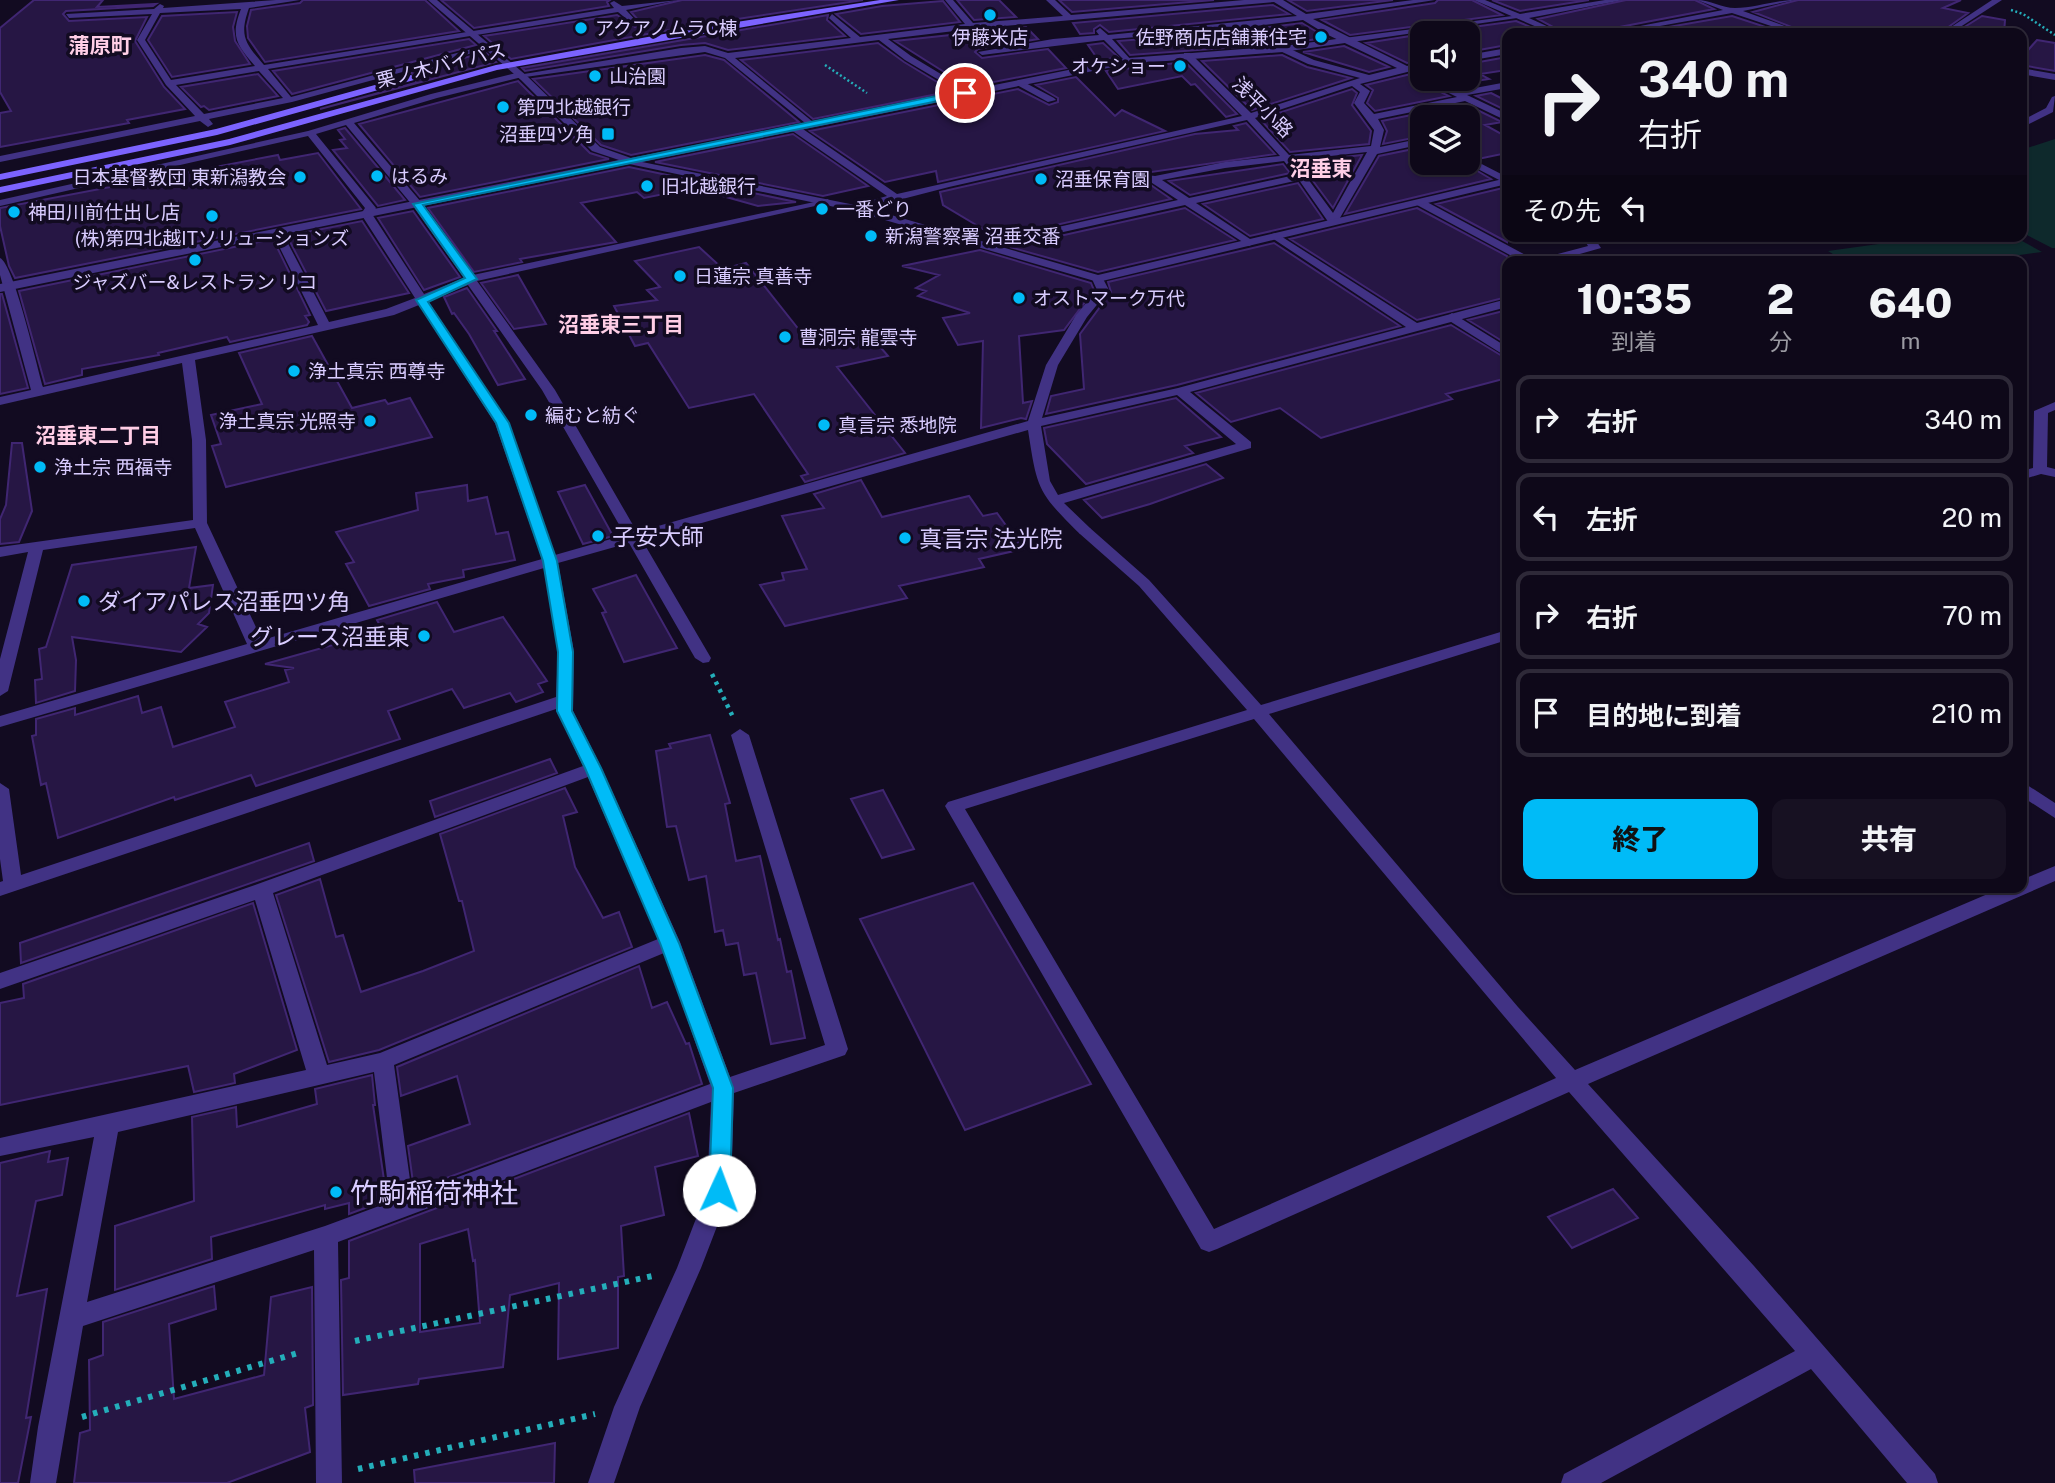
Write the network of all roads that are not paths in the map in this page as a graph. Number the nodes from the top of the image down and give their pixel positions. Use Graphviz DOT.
graph roads {
  1 [pos="164,0"];
  2 [pos="296,0"];
  3 [pos="432,0"];
  4 [pos="611,0"];
  5 [pos="675,0"];
  6 [pos="826,0"];
  7 [pos="895,0"];
  8 [pos="949,0"];
  9 [pos="1050,0"];
  10 [pos="1274,0"];
  11 [pos="1431,0"];
  12 [pos="1478,0"];
  13 [pos="1619,0"];
  14 [pos="1701,0"];
  15 [pos="1791,0"];
  16 [pos="1998,0"];
  17 [pos="1215,3"];
  18 [pos="246,6"];
  19 [pos="618,8"];
  20 [pos="1731,10"];
  21 [pos="156,12"];
  22 [pos="1228,12"];
  23 [pos="69,16"];
  24 [pos="832,16"];
  25 [pos="1090,17"];
  26 [pos="1520,17"];
  27 [pos="1070,18"];
  28 [pos="1238,18"];
  29 [pos="1305,18"];
  30 [pos="634,23"];
  31 [pos="1247,25"];
  32 [pos="971,26"];
  33 [pos="1546,28"];
  34 [pos="1635,28"];
  35 [pos="1785,28"];
  36 [pos="1953,28"];
  37 [pos="469,32"];
  38 [pos="879,36"];
  39 [pos="1106,38"];
  40 [pos="857,39"];
  41 [pos="1346,40"];
  42 [pos="487,48"];
  43 [pos="1283,49"];
  44 [pos="982,52"];
  45 [pos="1502,52"];
  46 [pos="1188,55"];
  47 [pos="728,56"];
  48 [pos="1480,56"];
  49 [pos="498,58"];
  50 [pos="1128,61"];
  51 [pos="508,65"];
  52 [pos="260,67"];
  53 [pos="1410,67"];
  54 [pos="1405,68"];
  55 [pos="1410,70"];
  56 [pos="2027,72"];
  57 [pos="521,76"];
  58 [pos="1366,77"];
  59 [pos="2055,77"];
  60 [pos="1350,82"];
  61 [pos="169,83"];
  62 [pos="1020,83"];
  63 [pos="1502,86"];
  64 [pos="1452,91"];
  65 [pos="965,93"];
  66 [pos="1462,96"];
  67 [pos="2055,99"];
  68 [pos="289,100"];
  69 [pos="1051,100"];
  70 [pos="1502,116"];
  71 [pos="1248,117"];
  72 [pos="1371,117"];
  73 [pos="202,119"];
  74 [pos="348,122"];
  75 [pos="2027,122"];
  76 [pos="810,124"];
  77 [pos="790,128"];
  78 [pos="217,132"];
  79 [pos="310,132"];
  80 [pos="1410,139"];
  81 [pos="1374,150"];
  82 [pos="1289,157"];
  83 [pos="0,159"];
  84 [pos="631,160"];
  85 [pos="1480,166"];
  86 [pos="1303,176"];
  87 [pos="0,177"];
  88 [pos="1502,178"];
  89 [pos="1502,182"];
  90 [pos="0,190"];
  91 [pos="895,197"];
  92 [pos="824,201"];
  93 [pos="1188,202"];
  94 [pos="1421,202"];
  95 [pos="0,203"];
  96 [pos="417,204"];
  97 [pos="856,208"];
  98 [pos="366,214"];
  99 [pos="1333,221"];
  100 [pos="277,232"];
  101 [pos="1276,236"];
  102 [pos="1591,242"];
  103 [pos="1249,243"];
  104 [pos="987,246"];
  105 [pos="1521,256"];
  106 [pos="1561,256"];
  107 [pos="0,261"];
  108 [pos="471,279"];
  109 [pos="1098,279"];
  110 [pos="4,287"];
  111 [pos="422,300"];
  112 [pos="1502,304"];
  113 [pos="1452,317"];
  114 [pos="324,325"];
  115 [pos="1413,326"];
  116 [pos="1502,350"];
  117 [pos="188,358"];
  118 [pos="1180,391"];
  119 [pos="38,392"];
  120 [pos="0,401"];
  121 [pos="2055,406"];
  122 [pos="1034,424"];
  123 [pos="2048,472"];
  124 [pos="2027,475"];
  125 [pos="1054,501"];
  126 [pos="200,523"];
  127 [pos="632,537"];
  128 [pos="37,547"];
  129 [pos="0,552"];
  130 [pos="550,561"];
  131 [pos="1502,637"];
  132 [pos="257,649"];
  133 [pos="703,658"];
  134 [pos="0,691"];
  135 [pos="565,700"];
  136 [pos="1258,712"];
  137 [pos="0,722"];
  138 [pos="740,734"];
  139 [pos="593,768"];
  140 [pos="0,789"];
  141 [pos="2027,791"];
  142 [pos="2055,812"];
  143 [pos="2055,873"];
  144 [pos="2027,885"];
  145 [pos="6,887"];
  146 [pos="262,890"];
  147 [pos="2009,893"];
  148 [pos="670,943"];
  149 [pos="0,981"];
  150 [pos="383,1061"];
  151 [pos="319,1076"];
  152 [pos="1572,1081"];
  153 [pos="723,1088"];
  154 [pos="108,1125"];
  155 [pos="0,1147"];
  156 [pos="401,1208"];
  157 [pos="326,1237"];
  158 [pos="73,1318"];
  159 [pos="1814,1354"];
  160 [pos="329,1479"];
  161 [pos="43,1483"];
  162 [pos="601,1483"];
  163 [pos="1574,1483"];
  164 [pos="1926,1483"];
  1 -- 21 [label="street"];
  2 -- 18 [label="street"];
  3 -- 37 [label="street"];
  4 -- 19 [label="street"];
  5 -- 19 [label="street"];
  6 -- 49 [label="main road, 栗ノ木バイパス"];
  7 -- 51 [label="main road, 栗ノ木バイパス"];
  8 -- 32 [label="street"];
  9 -- 27 [label="street"];
  10 -- 17 [label="street"];
  10 -- 29 [label="street"];
  11 -- 29 [label="street"];
  12 -- 26 [label="street"];
  13 -- 26 [label="street"];
  14 -- 20 [label="street"];
  15 -- 20 [label="street"];
  16 -- 36 [label="street"];
  17 -- 22 [label="street"];
  17 -- 25 [label="street"];
  18 -- 21 [label="street"];
  18 -- 52 [label="street"];
  19 -- 30 [label="street"];
  19 -- 37 [label="street"];
  20 -- 34 [label="street"];
  20 -- 35 [label="street"];
  21 -- 23 [label="street"];
  21 -- 61 [label="street"];
  24 -- 40 [label="street"];
  25 -- 27 [label="street"];
  25 -- 39 [label="street"];
  26 -- 33 [label="street"];
  26 -- 41 [label="street"];
  27 -- 32 [label="street"];
  28 -- 31 [label="street"];
  29 -- 31 [label="street"];
  29 -- 41 [label="street"];
  31 -- 39 [label="street"];
  31 -- 43 [label="street"];
  32 -- 38 [label="street"];
  37 -- 42 [label="street"];
  37 -- 52 [label="street"];
  38 -- 40 [label="street"];
  38 -- 65 [label="street"];
  39 -- 44 [label="street"];
  39 -- 50 [label="street"];
  40 -- 47 [label="street"];
  41 -- 43 [label="street"];
  41 -- 54 [label="street"];
  42 -- 49 [label="street"];
  42 -- 68 [label="street"];
  43 -- 46 [label="street"];
  43 -- 58 [label="street"];
  45 -- 48 [label="street"];
  46 -- 50 [label="street"];
  46 -- 71 [label="street, 浅平小路"];
  47 -- 57 [label="street"];
  47 -- 76 [label="street"];
  49 -- 51 [label="street"];
  49 -- 78 [label="main road, 栗ノ木バイパス"];
  50 -- 62 [label="street"];
  51 -- 57 [label="street"];
  51 -- 90 [label="main road, 栗ノ木バイパス"];
  52 -- 61 [label="street"];
  52 -- 68 [label="street"];
  53 -- 54 [label="street"];
  54 -- 55 [label="street"];
  54 -- 58 [label="street"];
  56 -- 59 [label="street"];
  57 -- 74 [label="street"];
  57 -- 84 [label="street"];
  58 -- 60 [label="street"];
  60 -- 71 [label="street"];
  60 -- 72 [label="street"];
  61 -- 73 [label="street"];
  62 -- 65 [label="street"];
  62 -- 69 [label="street"];
  63 -- 66 [label="street"];
  64 -- 66 [label="street"];
  65 -- 76 [label="street"];
  66 -- 70 [label="street"];
  66 -- 72 [label="street"];
  67 -- 75 [label="street"];
  68 -- 73 [label="street"];
  71 -- 82 [label="street, 浅平小路"];
  71 -- 91 [label="street"];
  72 -- 81 [label="street"];
  73 -- 78 [label="street"];
  73 -- 83 [label="street"];
  74 -- 79 [label="street"];
  74 -- 96 [label="street"];
  76 -- 77 [label="street"];
  77 -- 84 [label="street"];
  77 -- 91 [label="street"];
  78 -- 87 [label="main road, 栗ノ木バイパス"];
  79 -- 95 [label="street"];
  79 -- 98 [label="street"];
  80 -- 81 [label="street"];
  81 -- 82 [label="street"];
  81 -- 99 [label="street"];
  82 -- 86 [label="street, 浅平小路"];
  82 -- 93 [label="street"];
  84 -- 92 [label="street"];
  84 -- 96 [label="street"];
  85 -- 88 [label="street"];
  86 -- 93 [label="street"];
  86 -- 99 [label="street, 浅平小路"];
  89 -- 94 [label="street"];
  91 -- 97 [label="street"];
  92 -- 97 [label="street"];
  92 -- 108 [label="street"];
  93 -- 103 [label="street"];
  93 -- 104 [label="street"];
  94 -- 99 [label="street"];
  94 -- 105 [label="street"];
  96 -- 98 [label="street"];
  96 -- 108 [label="street"];
  97 -- 104 [label="street"];
  98 -- 100 [label="street"];
  98 -- 111 [label="street"];
  99 -- 101 [label="street"];
  100 -- 110 [label="street"];
  100 -- 114 [label="street"];
  101 -- 103 [label="street"];
  101 -- 115 [label="street"];
  102 -- 106 [label="street"];
  103 -- 109 [label="street"];
  104 -- 109 [label="street"];
  107 -- 110 [label="street"];
  108 -- 111 [label="street"];
  108 -- 127 [label="street"];
  109 -- 122 [label="street"];
  110 -- 119 [label="street"];
  111 -- 114 [label="street"];
  111 -- 130 [label="street"];
  112 -- 113 [label="street"];
  113 -- 115 [label="street"];
  113 -- 116 [label="street"];
  114 -- 117 [label="street"];
  115 -- 118 [label="street"];
  117 -- 119 [label="street"];
  117 -- 126 [label="street"];
  118 -- 122 [label="street"];
  118 -- 125 [label="street"];
  119 -- 120 [label="street"];
  121 -- 123 [label="street"];
  122 -- 125 [label="street"];
  122 -- 127 [label="street"];
  123 -- 124 [label="street"];
  125 -- 136 [label="street"];
  126 -- 128 [label="street"];
  126 -- 132 [label="street"];
  127 -- 130 [label="street"];
  127 -- 133 [label="street"];
  128 -- 129 [label="street"];
  128 -- 134 [label="street"];
  130 -- 132 [label="street"];
  130 -- 135 [label="street"];
  131 -- 136 [label="street"];
  132 -- 137 [label="street"];
  135 -- 139 [label="street"];
  135 -- 145 [label="street"];
  136 -- 152 [label="street"];
  136 -- 152 [label="street"];
  138 -- 153 [label="street"];
  139 -- 146 [label="street"];
  139 -- 148 [label="street"];
  140 -- 145 [label="street"];
  141 -- 142 [label="street"];
  143 -- 144 [label="street"];
  146 -- 149 [label="street"];
  146 -- 151 [label="street"];
  147 -- 152 [label="street"];
  148 -- 150 [label="street"];
  148 -- 153 [label="street"];
  150 -- 151 [label="street"];
  150 -- 156 [label="street"];
  151 -- 154 [label="street"];
  152 -- 159 [label="street"];
  153 -- 156 [label="street"];
  153 -- 162 [label="street"];
  154 -- 155 [label="street"];
  154 -- 158 [label="street"];
  156 -- 157 [label="street"];
  157 -- 158 [label="street"];
  157 -- 160 [label="street"];
  158 -- 161 [label="street"];
  159 -- 163 [label="street"];
  159 -- 164 [label="street"];
}
